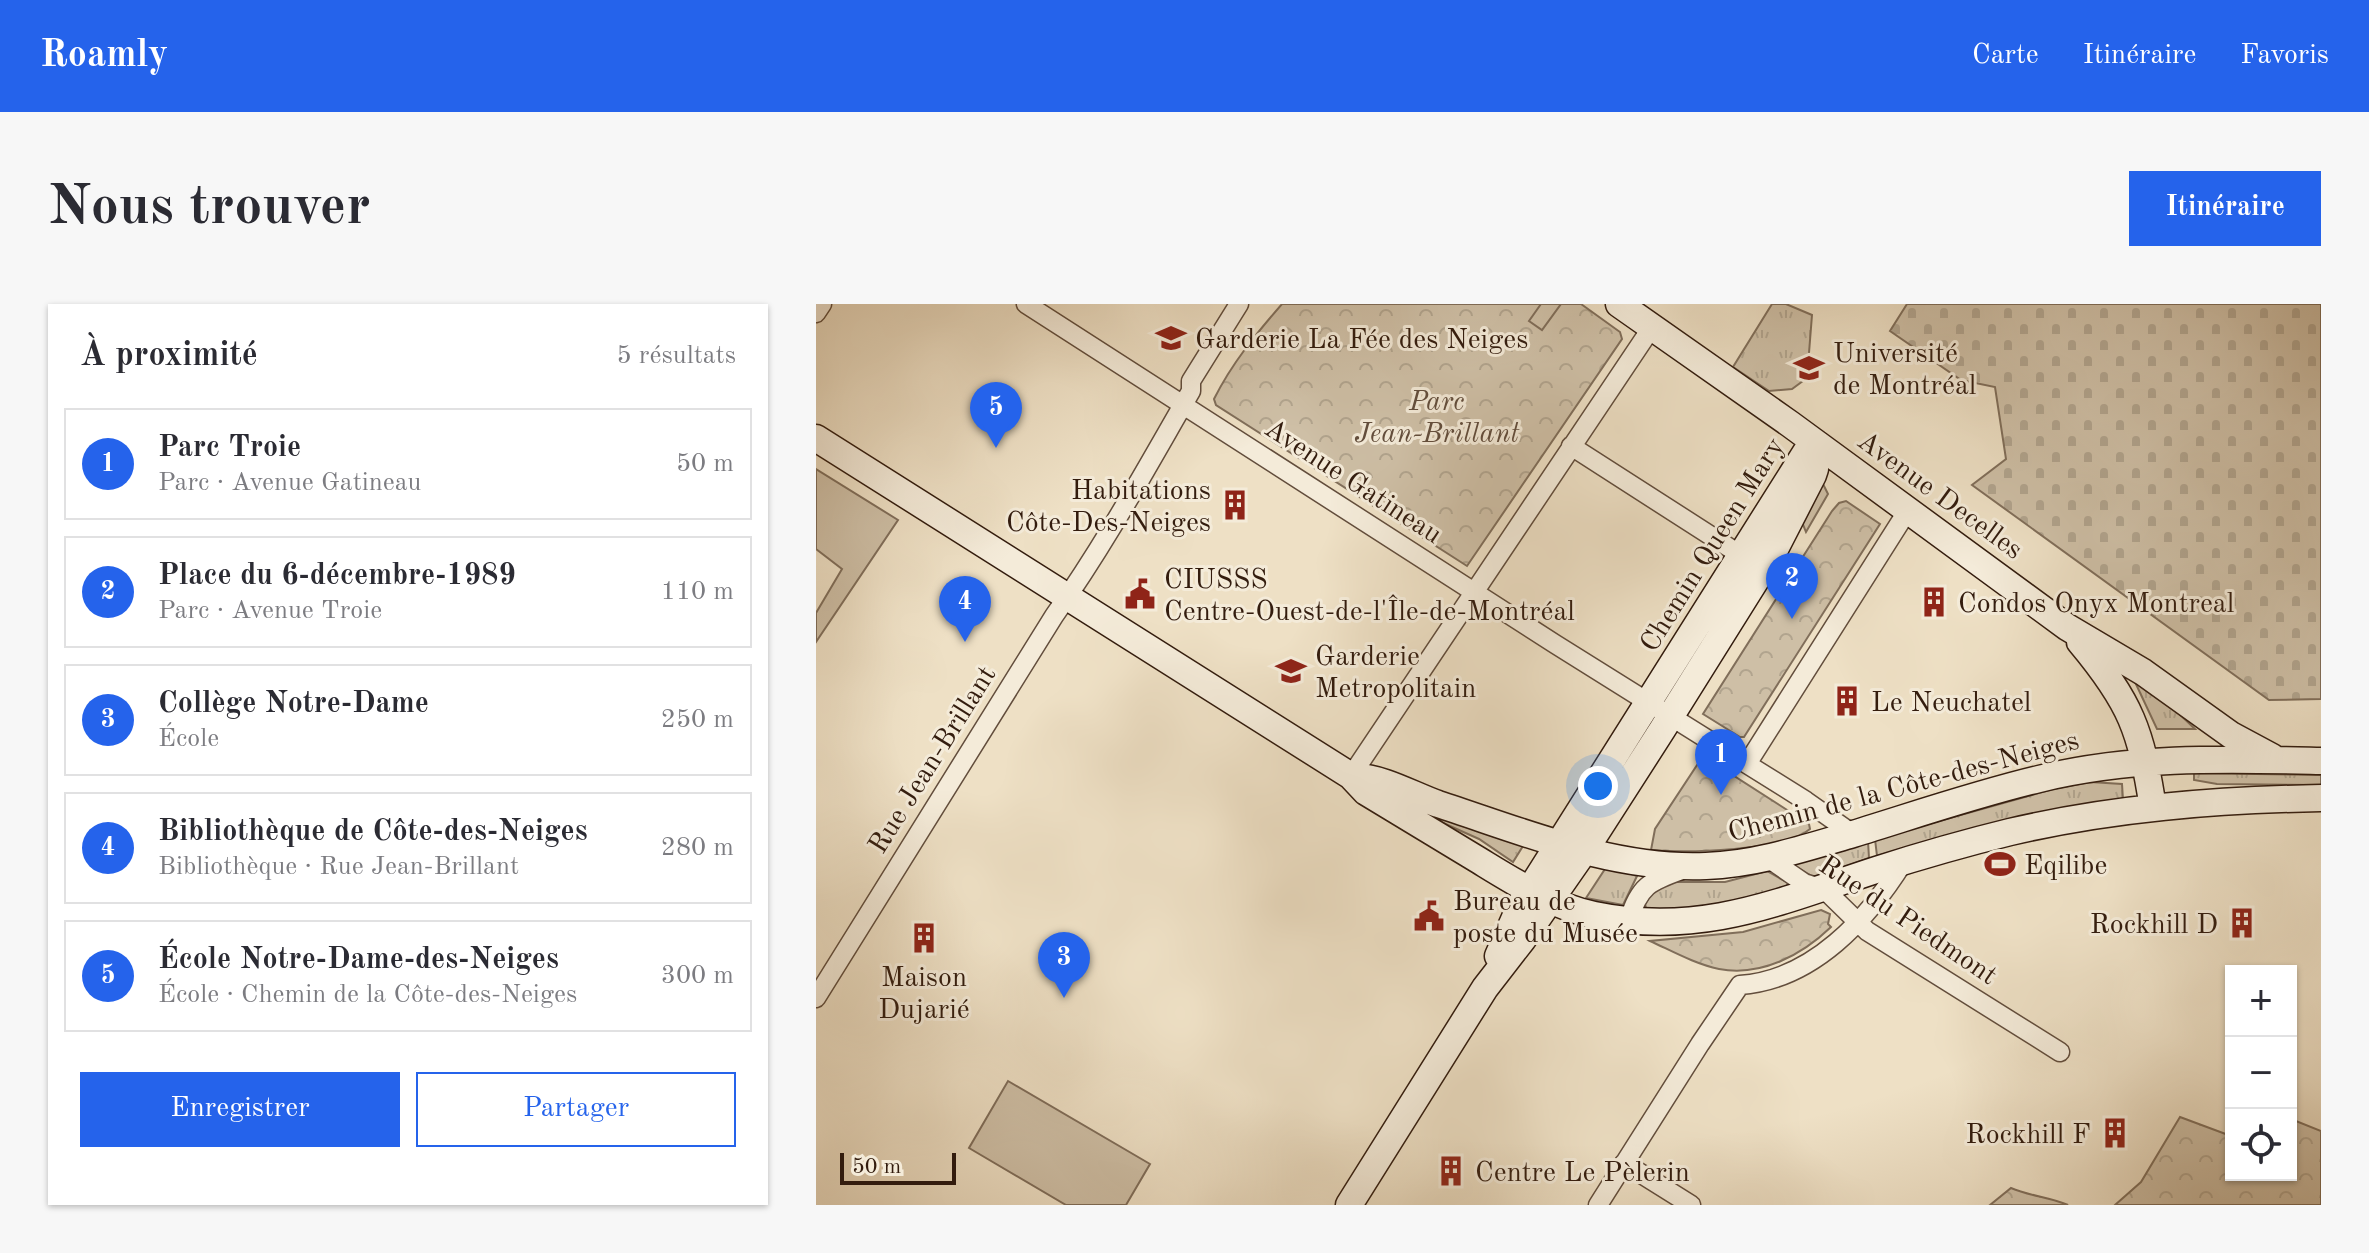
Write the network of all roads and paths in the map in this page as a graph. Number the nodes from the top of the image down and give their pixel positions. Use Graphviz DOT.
graph roads {
  1 [pos="822,304"];
  2 [pos="1239,304"];
  3 [pos="1619,304"];
  4 [pos="1029,305"];
  5 [pos="816,313"];
  6 [pos="1652,327"];
  7 [pos="1184,404"];
  8 [pos="816,438"];
  9 [pos="1813,441"];
  10 [pos="1571,446"];
  11 [pos="1908,510"];
  12 [pos="1740,554"];
  13 [pos="1762,569"];
  14 [pos="1473,590"];
  15 [pos="1067,597"];
  16 [pos="2067,627"];
  17 [pos="1660,710"];
  18 [pos="2279,760"];
  19 [pos="2146,761"];
  20 [pos="2321,761"];
  21 [pos="1747,764"];
  22 [pos="1351,776"];
  23 [pos="2321,798"];
  24 [pos="2153,808"];
  25 [pos="1853,834"];
  26 [pos="1572,847"];
  27 [pos="1768,858"];
  28 [pos="1904,861"];
  29 [pos="1693,867"];
  30 [pos="1824,889"];
  31 [pos="1540,895"];
  32 [pos="1629,920"];
  33 [pos="1857,922"];
  34 [pos="816,998"];
  35 [pos="2060,1052"];
  36 [pos="1624,1163"];
  37 [pos="1349,1205"];
  38 [pos="1598,1205"];
  39 [pos="1691,1205"];
  1 -- 5 [label="street"];
  2 -- 7 [label="street, Rue Jean-Brillant"];
  3 -- 6 [label="main road, Avenue Decelles"];
  4 -- 7 [label="street, Avenue Gatineau"];
  6 -- 9 [label="main road, Avenue Decelles"];
  6 -- 10 [label="street"];
  7 -- 14 [label="street, Avenue Gatineau"];
  7 -- 15 [label="street, Rue Jean-Brillant"];
  8 -- 15 [label="main road, Chemin de la Côte-des-Neiges"];
  9 -- 11 [label="main road, Avenue Decelles"];
  9 -- 12 [label="main road, Chemin Queen Mary"];
  9 -- 13 [label="main road, Chemin Queen Mary"];
  10 -- 12 [label="street"];
  10 -- 14 [label="street"];
  11 -- 16 [label="main road, Avenue Decelles"];
  11 -- 21 [label="street"];
  12 -- 13 [label="street"];
  12 -- 17 [label="main road, Chemin Queen Mary"];
  13 -- 17 [label="main road, Chemin Queen Mary"];
  14 -- 17 [label="street, Avenue Gatineau"];
  14 -- 22 [label="street"];
  15 -- 22 [label="main road, Chemin de la Côte-des-Neiges"];
  15 -- 34 [label="street, Rue Jean-Brillant"];
  16 -- 18 [label="main road, Avenue Decelles"];
  16 -- 19 [label="main road, Avenue Decelles"];
  17 -- 21 [label="street, Avenue Gatineau"];
  17 -- 26 [label="main road, Chemin Queen Mary"];
  18 -- 19 [label="main road, Chemin de la Côte-des-Neiges"];
  18 -- 20 [label="main road, Chemin de la Côte-des-Neiges"];
  19 -- 24 [label="main road, Avenue Decelles"];
  19 -- 25 [label="main road, Chemin de la Côte-des-Neiges"];
  21 -- 25 [label="street, Avenue Gatineau"];
  22 -- 26 [label="main road, Chemin de la Côte-des-Neiges"];
  22 -- 31 [label="main road, Chemin de la Côte-des-Neiges"];
  23 -- 24 [label="main road, Chemin de la Côte-des-Neiges"];
  24 -- 28 [label="main road, Chemin de la Côte-des-Neiges"];
  25 -- 27 [label="main road, Chemin de la Côte-des-Neiges"];
  26 -- 29 [label="main road, Chemin de la Côte-des-Neiges"];
  26 -- 31 [label="main road, Chemin Queen Mary"];
  27 -- 29 [label="main road, Chemin de la Côte-des-Neiges"];
  27 -- 30 [label="street, Rue du Piedmont"];
  28 -- 30 [label="main road, Chemin de la Côte-des-Neiges"];
  28 -- 33 [label="street"];
  29 -- 32 [label="street, Chemin de la Côte-des-Neiges"];
  30 -- 32 [label="main road, Chemin de la Côte-des-Neiges"];
  30 -- 33 [label="street, Rue du Piedmont"];
  31 -- 32 [label="main road, Chemin de la Côte-des-Neiges"];
  31 -- 37 [label="main road, Chemin Queen Mary"];
  33 -- 35 [label="street, Rue du Piedmont"];
  33 -- 36 [label="street"];
  36 -- 38 [label="street"];
  36 -- 39 [label="street"];
}
